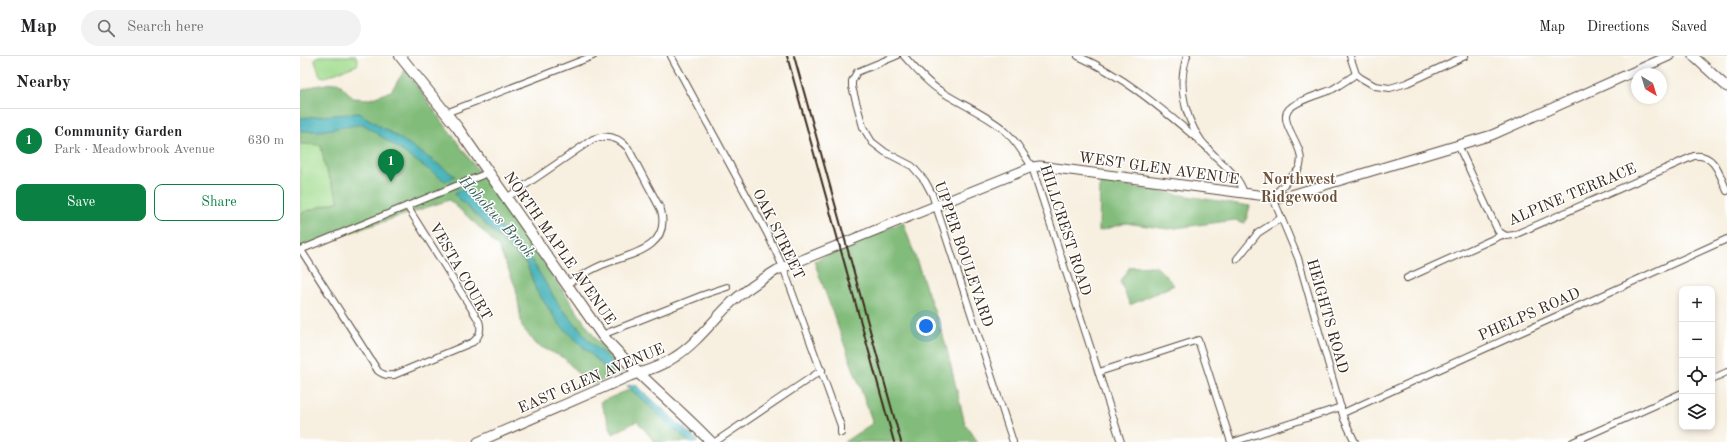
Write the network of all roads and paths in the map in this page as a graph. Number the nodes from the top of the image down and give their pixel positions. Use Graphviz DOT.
graph roads {
  1 [pos="400,56"];
  2 [pos="593,56"];
  3 [pos="671,56"];
  4 [pos="896,56"];
  5 [pos="904,56"];
  6 [pos="1078,56"];
  7 [pos="1187,56"];
  8 [pos="1350,56"];
  9 [pos="1464,56"];
  10 [pos="1669,56"];
  11 [pos="1693,56"];
  12 [pos="581,58"];
  13 [pos="1356,74"];
  14 [pos="1727,87"];
  15 [pos="446,113"];
  16 [pos="1458,145"];
  17 [pos="1206,147"];
  18 [pos="1032,167"];
  19 [pos="490,172"];
  20 [pos="1727,191"];
  21 [pos="1244,193"];
  22 [pos="508,197"];
  23 [pos="1272,198"];
  24 [pos="936,205"];
  25 [pos="407,206"];
  26 [pos="1281,218"];
  27 [pos="1502,235"];
  28 [pos="1727,239"];
  29 [pos="849,240"];
  30 [pos="301,250"];
  31 [pos="1237,259"];
  32 [pos="783,267"];
  33 [pos="1407,278"];
  34 [pos="567,284"];
  35 [pos="727,287"];
  36 [pos="602,334"];
  37 [pos="822,370"];
  38 [pos="1098,372"];
  39 [pos="1727,372"];
  40 [pos="634,375"];
  41 [pos="1715,378"];
  42 [pos="1680,394"];
  43 [pos="1342,410"];
  44 [pos="841,433"];
  45 [pos="478,442"];
  46 [pos="712,442"];
  47 [pos="715,442"];
  48 [pos="1013,442"];
  49 [pos="1121,442"];
  50 [pos="1232,442"];
  51 [pos="1355,442"];
  52 [pos="1573,442"];
  1 -- 15 [label="main road, NORTH MAPLE AVENUE"];
  2 -- 12 [label="street"];
  3 -- 32 [label="street, OAK STREET"];
  4 -- 24 [label="street, UPPER BOULEVARD"];
  5 -- 18 [label="street, HILLCREST ROAD"];
  6 -- 17 [label="street"];
  7 -- 17 [label="street"];
  8 -- 13 [label="street"];
  9 -- 13 [label="street"];
  10 -- 16 [label="street, WEST GLEN AVENUE"];
  11 -- 14 [label="street"];
  12 -- 15 [label="street"];
  13 -- 23 [label="street"];
  15 -- 19 [label="main road, NORTH MAPLE AVENUE"];
  16 -- 23 [label="street, WEST GLEN AVENUE"];
  16 -- 27 [label="street, ALPINE TERRACE"];
  17 -- 21 [label="street"];
  18 -- 21 [label="street, WEST GLEN AVENUE"];
  18 -- 24 [label="street, WEST GLEN AVENUE"];
  18 -- 38 [label="street, HILLCREST ROAD"];
  19 -- 22 [label="main road, NORTH MAPLE AVENUE"];
  19 -- 25 [label="street"];
  20 -- 27 [label="street, ALPINE TERRACE"];
  21 -- 23 [label="street, WEST GLEN AVENUE"];
  22 -- 34 [label="main road, NORTH MAPLE AVENUE"];
  22 -- 34 [label="street"];
  23 -- 26 [label="street, HEIGHTS ROAD"];
  24 -- 29 [label="street, WEST GLEN AVENUE"];
  24 -- 48 [label="street, UPPER BOULEVARD"];
  25 -- 30 [label="street"];
  25 -- 30 [label="street, VESTA COURT"];
  26 -- 31 [label="street"];
  26 -- 43 [label="street, HEIGHTS ROAD"];
  27 -- 33 [label="street"];
  28 -- 43 [label="street, PHELPS ROAD"];
  29 -- 32 [label="street, EAST GLEN AVENUE"];
  32 -- 37 [label="street, OAK STREET"];
  32 -- 40 [label="street, EAST GLEN AVENUE"];
  34 -- 36 [label="main road, NORTH MAPLE AVENUE"];
  35 -- 36 [label="street"];
  36 -- 40 [label="main road, NORTH MAPLE AVENUE"];
  37 -- 44 [label="street, OAK STREET"];
  37 -- 47 [label="street"];
  38 -- 49 [label="street, HILLCREST ROAD"];
  38 -- 50 [label="street"];
  39 -- 41 [label="street"];
  40 -- 45 [label="street, EAST GLEN AVENUE"];
  40 -- 46 [label="main road, NORTH MAPLE AVENUE"];
  42 -- 52 [label="street"];
  43 -- 50 [label="street, PHELPS ROAD"];
  43 -- 51 [label="street, HEIGHTS ROAD"];
}
